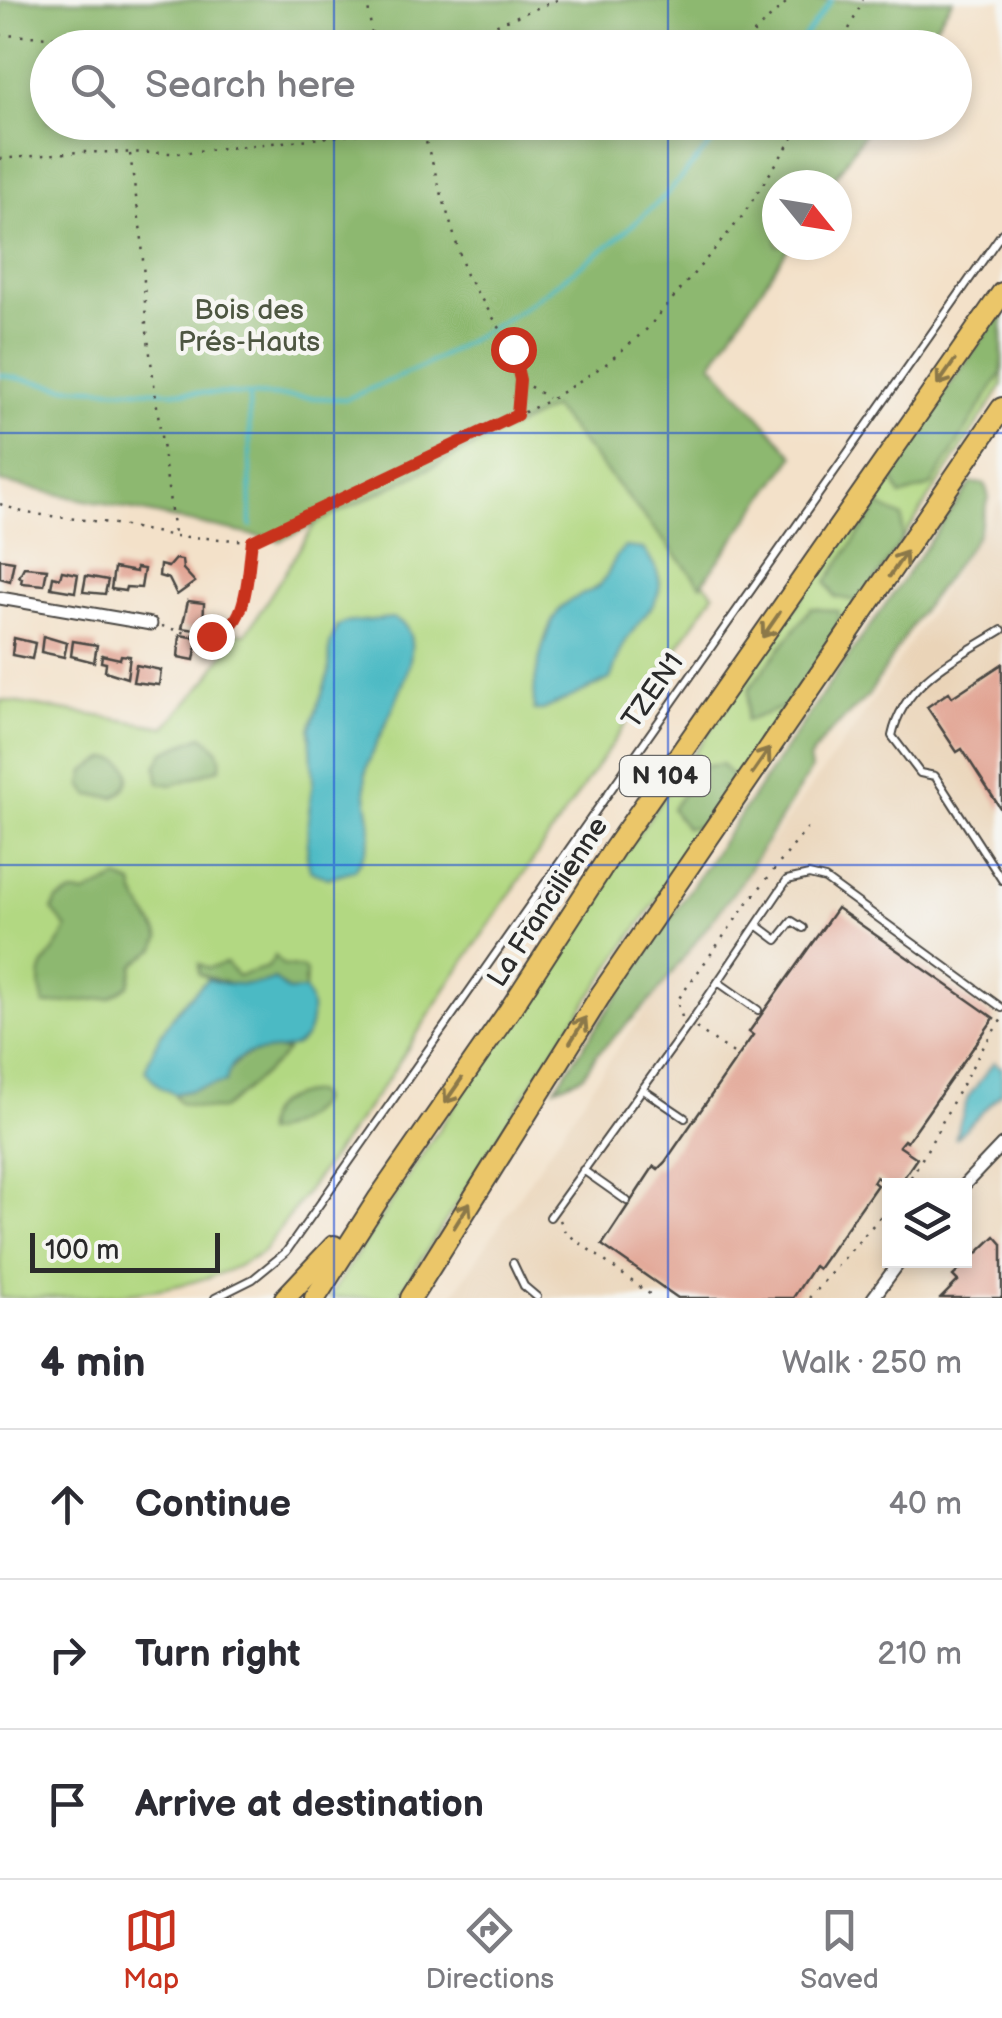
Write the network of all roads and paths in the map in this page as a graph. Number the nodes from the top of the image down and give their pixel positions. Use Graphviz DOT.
graph roads {
  1 [pos="366,0"];
  2 [pos="557,0"];
  3 [pos="789,0"];
  4 [pos="863,0"];
  5 [pos="371,30"];
  6 [pos="483,30"];
  7 [pos="757,30"];
  8 [pos="849,30"];
  9 [pos="0,34"];
  10 [pos="30,35"];
  11 [pos="287,140"];
  12 [pos="426,140"];
  13 [pos="791,140"];
  14 [pos="130,152"];
  15 [pos="0,160"];
  16 [pos="1002,234"];
  17 [pos="1002,293"];
  18 [pos="520,380"];
  19 [pos="550,400"];
  20 [pos="1002,408"];
  21 [pos="517,415"];
  22 [pos="0,504"];
  23 [pos="174,536"];
  24 [pos="252,541"];
  25 [pos="0,598"];
  26 [pos="151,624"];
  27 [pos="1002,630"];
  28 [pos="810,824"];
  29 [pos="806,830"];
  30 [pos="813,832"];
  31 [pos="1002,880"];
  32 [pos="746,905"];
  33 [pos="757,925"];
  34 [pos="803,928"];
  35 [pos="718,982"];
  36 [pos="1002,1008"];
  37 [pos="758,1010"];
  38 [pos="1002,1019"];
  39 [pos="642,1088"];
  40 [pos="685,1118"];
  41 [pos="1002,1145"];
  42 [pos="583,1170"];
  43 [pos="910,1178"];
  44 [pos="971,1178"];
  45 [pos="379,1198"];
  46 [pos="628,1201"];
  47 [pos="556,1209"];
  48 [pos="882,1215"];
  49 [pos="550,1217"];
  50 [pos="513,1263"];
  51 [pos="895,1268"];
  52 [pos="538,1296"];
  53 [pos="215,1298"];
  54 [pos="285,1298"];
  55 [pos="315,1298"];
  56 [pos="411,1298"];
  57 [pos="655,1298"];
  58 [pos="809,1298"];
  59 [pos="873,1298"];
  1 -- 5 [label="path"];
  2 -- 6 [label="path"];
  3 -- 7 [label="path"];
  4 -- 8 [label="path"];
  9 -- 10 [label="path"];
  11 -- 14 [label="path"];
  12 -- 18 [label="path"];
  13 -- 19 [label="path"];
  14 -- 15 [label="path"];
  14 -- 23 [label="path"];
  16 -- 53 [label="lane, TZEN1"];
  17 -- 45 [label="highway, La Francilienne / N 104, one-way"];
  18 -- 19 [label="path"];
  18 -- 21 [label="path"];
  19 -- 21 [label="path"];
  56 -- 20 [label="highway, N 104, one-way"];
  21 -- 24 [label="path"];
  22 -- 23 [label="path"];
  23 -- 24 [label="path"];
  24 -- 26 [label="path"];
  25 -- 26 [label="street"];
  27 -- 31 [label="lane"];
  28 -- 29 [label="path"];
  29 -- 30 [label="path"];
  29 -- 32 [label="path"];
  33 -- 34 [label="lane"];
  33 -- 35 [label="lane"];
  33 -- 36 [label="lane"];
  35 -- 37 [label="lane"];
  35 -- 39 [label="lane"];
  38 -- 43 [label="path"];
  39 -- 40 [label="lane"];
  39 -- 42 [label="lane"];
  41 -- 44 [label="street"];
  42 -- 46 [label="lane"];
  42 -- 47 [label="lane"];
  45 -- 54 [label="highway"];
  45 -- 55 [label="highway, La Francilienne / N 104"];
  47 -- 49 [label="lane"];
  47 -- 57 [label="path"];
  48 -- 58 [label="path"];
  50 -- 52 [label="lane"];
  51 -- 59 [label="street"];
}
